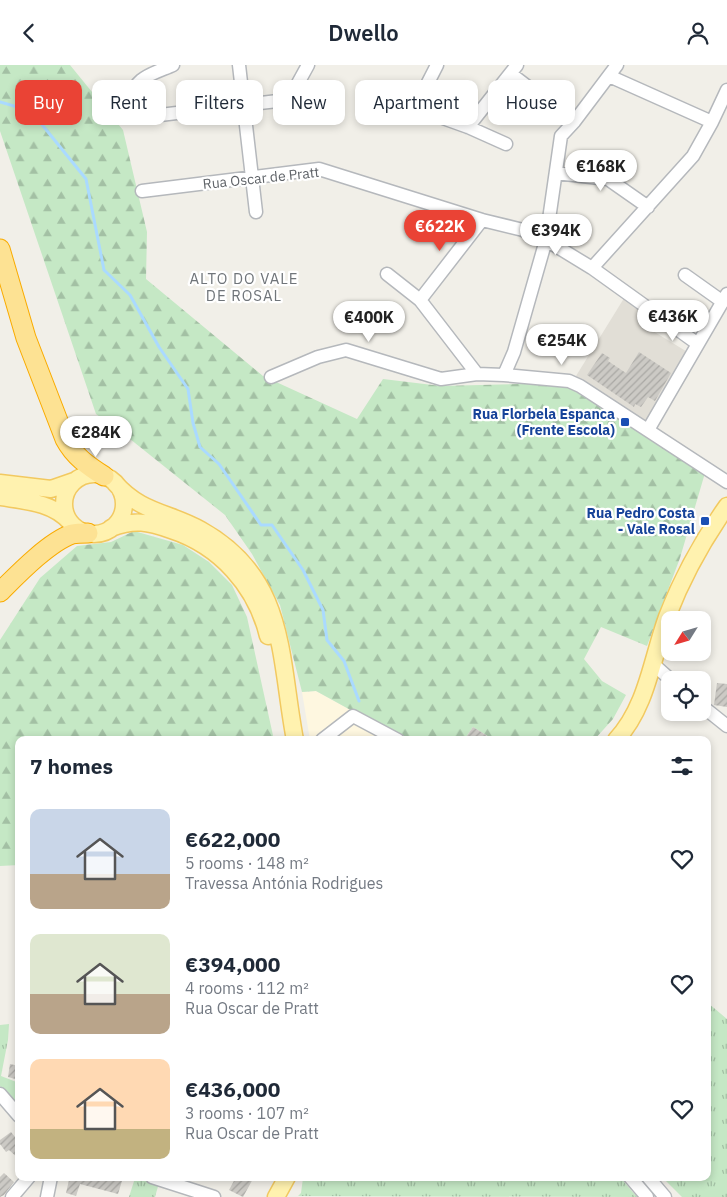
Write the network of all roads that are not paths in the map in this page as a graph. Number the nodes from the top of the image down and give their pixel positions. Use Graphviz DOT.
graph roads {
  1 [pos="173,65"];
  2 [pos="239,65"];
  3 [pos="308,65"];
  4 [pos="437,65"];
  5 [pos="617,65"];
  6 [pos="514,69"];
  7 [pos="609,76"];
  8 [pos="241,80"];
  9 [pos="526,80"];
  10 [pos="727,90"];
  11 [pos="263,103"];
  12 [pos="176,113"];
  13 [pos="575,121"];
  14 [pos="712,122"];
  15 [pos="246,125"];
  16 [pos="571,125"];
  17 [pos="468,127"];
  18 [pos="506,144"];
  19 [pos="556,173"];
  20 [pos="251,178"];
  21 [pos="142,191"];
  22 [pos="648,207"];
  23 [pos="256,212"];
  24 [pos="482,220"];
  25 [pos="546,240"];
  26 [pos="0,249"];
  27 [pos="592,268"];
  28 [pos="387,274"];
  29 [pos="685,275"];
  30 [pos="725,298"];
  31 [pos="420,300"];
  32 [pos="698,344"];
  33 [pos="477,374"];
  34 [pos="504,375"];
  35 [pos="271,377"];
  36 [pos="648,430"];
  37 [pos="110,479"];
  38 [pos="74,481"];
  39 [pos="727,482"];
  40 [pos="0,483"];
  41 [pos="11,494"];
  42 [pos="727,506"];
  43 [pos="70,522"];
  44 [pos="111,529"];
  45 [pos="88,533"];
  46 [pos="0,592"];
  47 [pos="652,663"];
  48 [pos="661,671"];
  49 [pos="711,711"];
  50 [pos="711,713"];
  51 [pos="727,715"];
  52 [pos="727,726"];
  53 [pos="283,736"];
  54 [pos="294,736"];
  55 [pos="327,736"];
  56 [pos="390,736"];
  57 [pos="619,736"];
  58 [pos="0,1094"];
  59 [pos="15,1112"];
  60 [pos="26,1181"];
  61 [pos="50,1181"];
  62 [pos="161,1181"];
  63 [pos="285,1181"];
  64 [pos="633,1181"];
  65 [pos="651,1181"];
  66 [pos="188,1193"];
  67 [pos="12,1197"];
  68 [pos="47,1197"];
  69 [pos="214,1197"];
  70 [pos="276,1197"];
  71 [pos="647,1197"];
  72 [pos="665,1197"];
  1 -- 12 [label="street"];
  2 -- 8 [label="street"];
  3 -- 11 [label="street"];
  4 -- 17 [label="street"];
  5 -- 7 [label="street"];
  6 -- 9 [label="street"];
  6 -- 17 [label="street"];
  7 -- 13 [label="street"];
  7 -- 14 [label="street"];
  10 -- 14 [label="street"];
  14 -- 22 [label="street"];
  15 -- 20 [label="street"];
  16 -- 19 [label="street"];
  17 -- 18 [label="street"];
  19 -- 22 [label="street"];
  19 -- 25 [label="street"];
  20 -- 21 [label="street, Rua Oscar de Pratt"];
  20 -- 23 [label="street"];
  20 -- 24 [label="street, Rua Oscar de Pratt"];
  22 -- 27 [label="street"];
  24 -- 25 [label="street, Rua Oscar de Pratt"];
  24 -- 31 [label="street"];
  25 -- 27 [label="street, Rua Oscar de Pratt"];
  25 -- 34 [label="street"];
  26 -- 37 [label="highway"];
  27 -- 32 [label="street, Rua Oscar de Pratt"];
  28 -- 31 [label="street"];
  29 -- 30 [label="street"];
  30 -- 32 [label="street"];
  31 -- 33 [label="street"];
  32 -- 36 [label="street"];
  33 -- 34 [label="street"];
  33 -- 35 [label="street"];
  34 -- 36 [label="street"];
  36 -- 39 [label="street"];
  37 -- 38 [label="main road"];
  37 -- 44 [label="main road"];
  37 -- 54 [label="main road"];
  38 -- 41 [label="main road"];
  38 -- 43 [label="main road"];
  40 -- 41 [label="main road"];
  41 -- 43 [label="main road"];
  42 -- 47 [label="main road"];
  43 -- 45 [label="main road"];
  44 -- 45 [label="main road"];
  44 -- 53 [label="main road"];
  45 -- 46 [label="highway"];
  47 -- 48 [label="street"];
  47 -- 57 [label="main road"];
  49 -- 51 [label="street"];
  50 -- 52 [label="street"];
  55 -- 56 [label="street"];
  58 -- 59 [label="street"];
  60 -- 67 [label="street"];
  61 -- 68 [label="street"];
  62 -- 66 [label="street"];
  63 -- 70 [label="main road"];
  64 -- 71 [label="street"];
  65 -- 72 [label="street"];
  66 -- 69 [label="street"];
}
